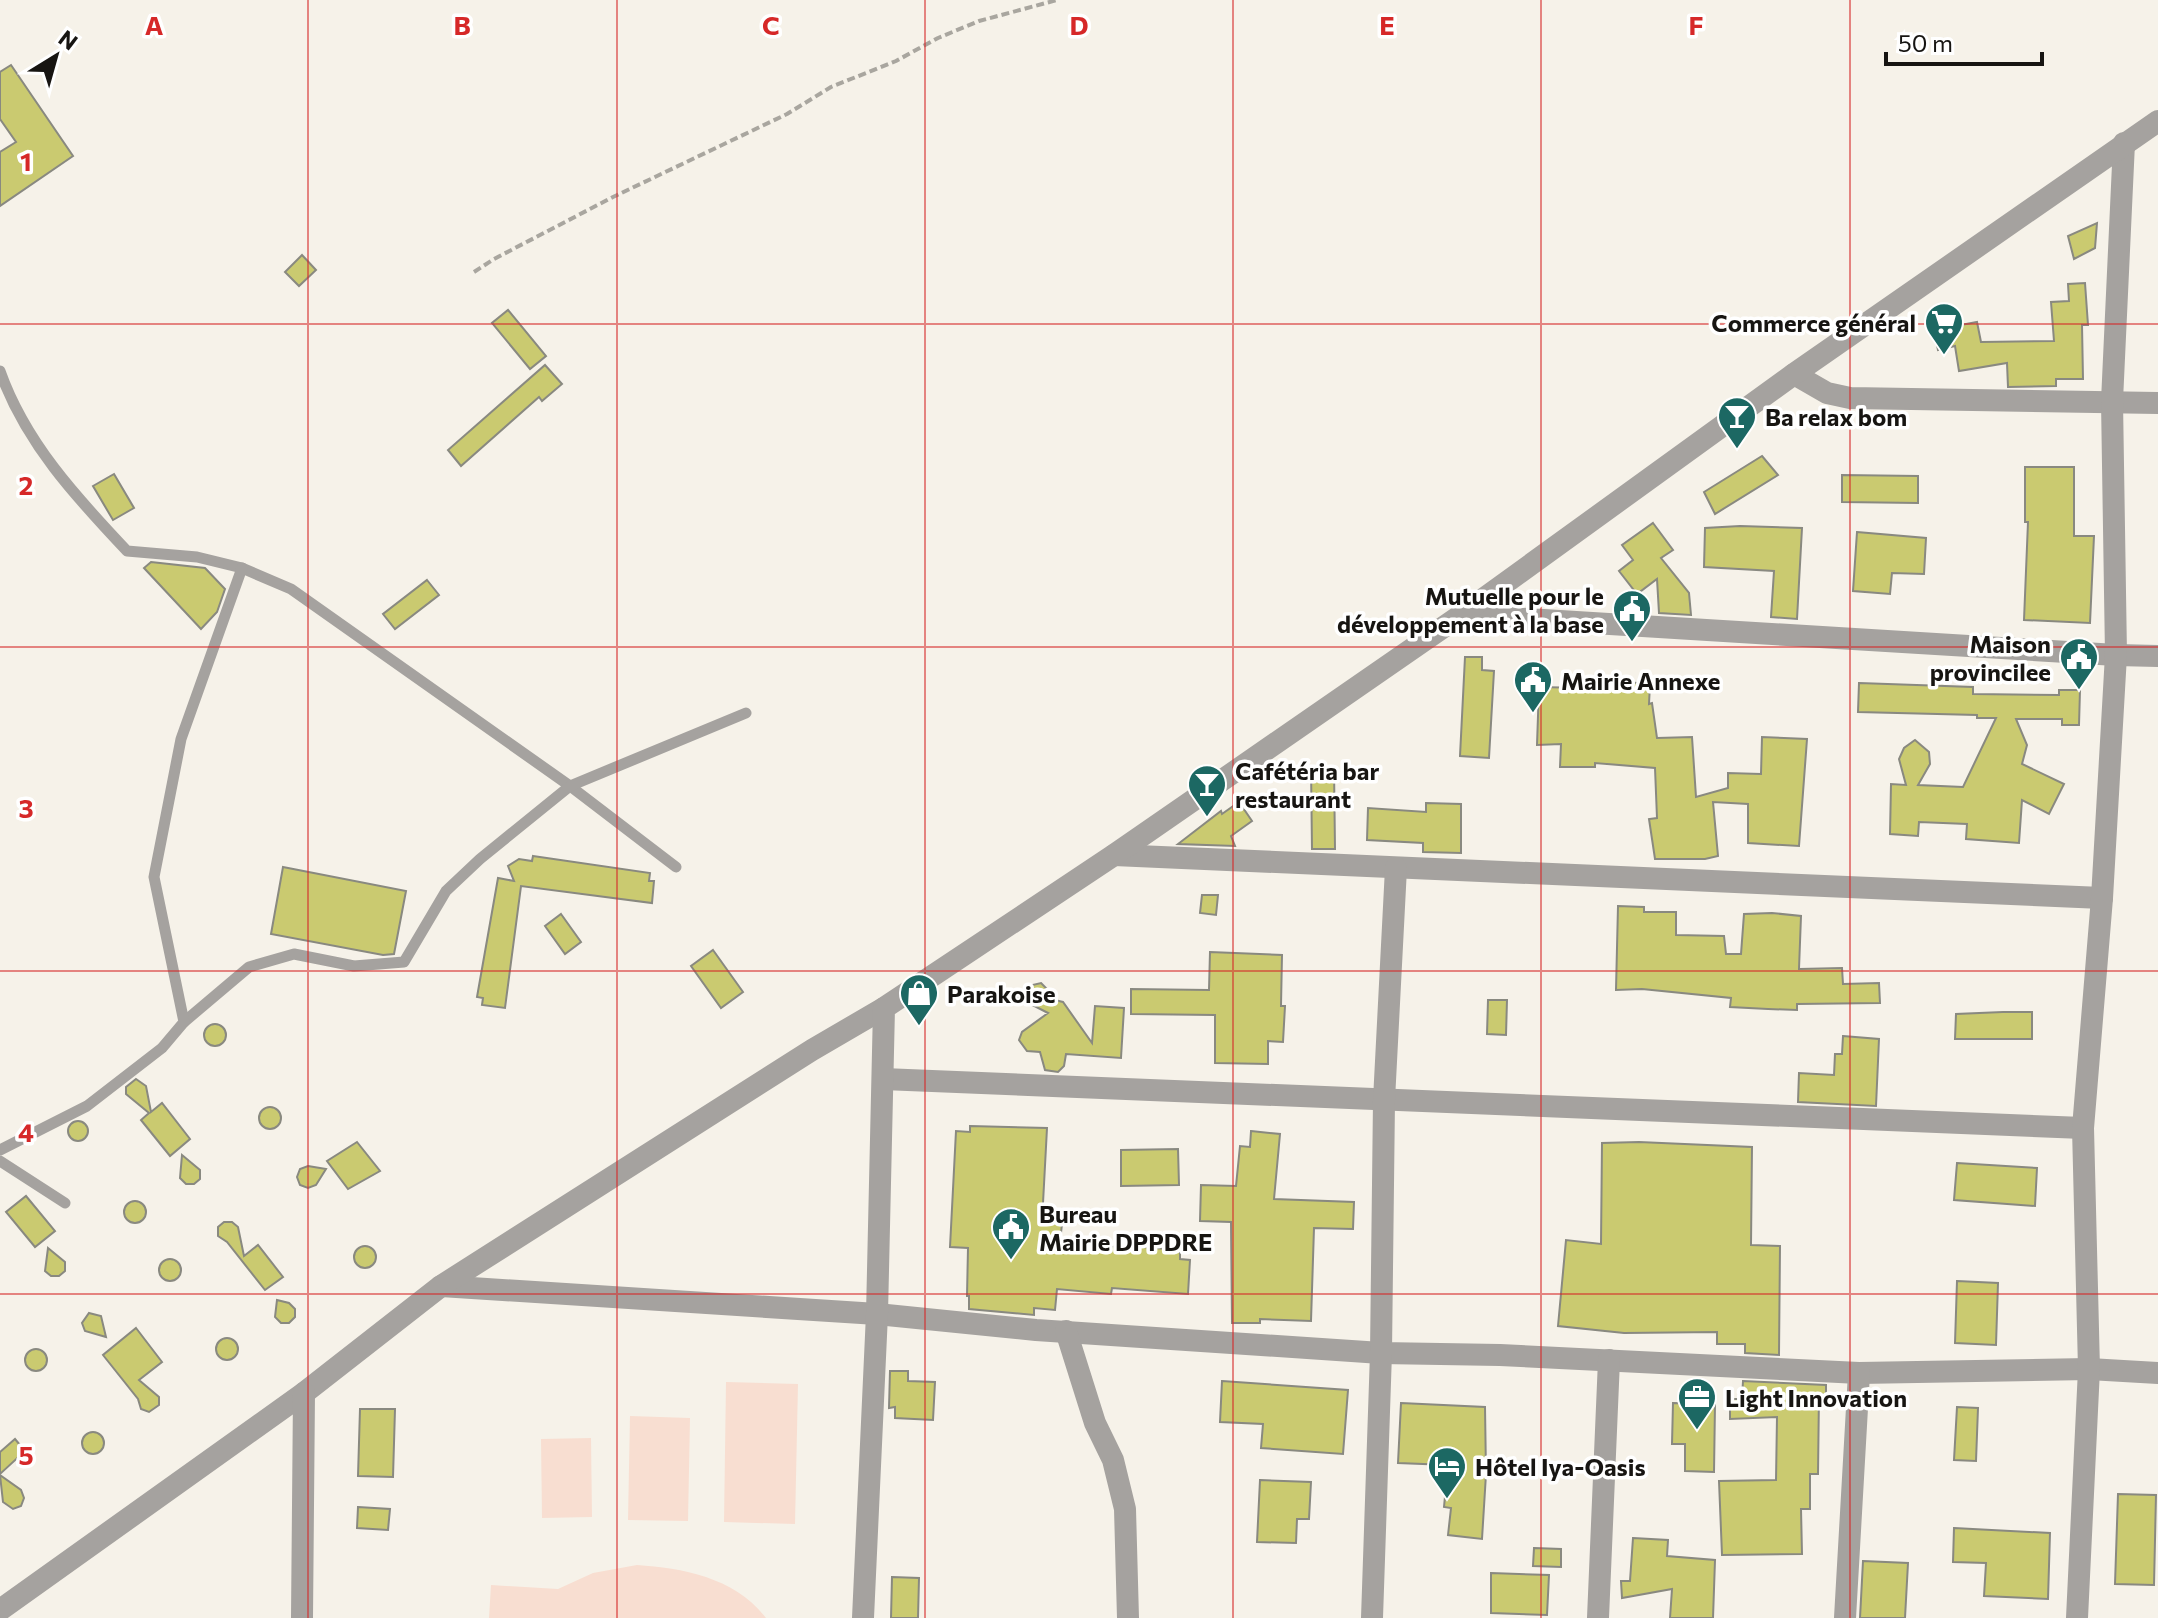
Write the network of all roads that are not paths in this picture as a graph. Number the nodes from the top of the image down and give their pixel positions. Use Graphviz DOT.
graph roads {
  1 [pos="2158,121"];
  2 [pos="2124,143"];
  3 [pos="0,371"];
  4 [pos="1794,374"];
  5 [pos="2112,401"];
  6 [pos="2158,403"];
  7 [pos="242,568"];
  8 [pos="1461,615"];
  9 [pos="2116,655"];
  10 [pos="2158,656"];
  11 [pos="746,713"];
  12 [pos="570,786"];
  13 [pos="1114,855"];
  14 [pos="676,867"];
  15 [pos="1396,868"];
  16 [pos="2102,898"];
  17 [pos="884,1008"];
  18 [pos="184,1022"];
  19 [pos="883,1079"];
  20 [pos="1384,1100"];
  21 [pos="2083,1128"];
  22 [pos="0,1150"];
  23 [pos="0,1161"];
  24 [pos="65,1203"];
  25 [pos="441,1286"];
  26 [pos="877,1314"];
  27 [pos="1066,1331"];
  28 [pos="1381,1353"];
  29 [pos="1609,1360"];
  30 [pos="2089,1369"];
  31 [pos="1859,1373"];
  32 [pos="2158,1373"];
  33 [pos="304,1393"];
  34 [pos="0,1610"];
  35 [pos="302,1618"];
  36 [pos="863,1618"];
  37 [pos="1128,1618"];
  38 [pos="1372,1618"];
  39 [pos="1598,1618"];
  40 [pos="1845,1618"];
  41 [pos="2077,1618"];
  1 -- 2 [label="street"];
  2 -- 4 [label="street"];
  2 -- 5 [label="street"];
  3 -- 7 [label="lane"];
  4 -- 5 [label="street"];
  4 -- 8 [label="street"];
  5 -- 6 [label="street"];
  5 -- 9 [label="street"];
  7 -- 12 [label="lane"];
  7 -- 18 [label="lane"];
  8 -- 9 [label="street"];
  8 -- 13 [label="street"];
  9 -- 10 [label="street"];
  9 -- 16 [label="street"];
  11 -- 12 [label="lane"];
  12 -- 14 [label="lane"];
  12 -- 18 [label="lane"];
  13 -- 15 [label="street"];
  13 -- 17 [label="street"];
  15 -- 16 [label="street"];
  15 -- 20 [label="street"];
  16 -- 21 [label="street"];
  17 -- 19 [label="street"];
  17 -- 25 [label="street"];
  18 -- 22 [label="lane"];
  19 -- 20 [label="street"];
  19 -- 26 [label="street"];
  20 -- 21 [label="street"];
  20 -- 28 [label="street"];
  21 -- 30 [label="street"];
  23 -- 24 [label="lane"];
  25 -- 26 [label="street"];
  25 -- 33 [label="street"];
  26 -- 27 [label="street"];
  26 -- 36 [label="street"];
  27 -- 28 [label="street"];
  27 -- 37 [label="street"];
  28 -- 29 [label="street"];
  28 -- 38 [label="street"];
  29 -- 31 [label="street"];
  29 -- 39 [label="street"];
  30 -- 31 [label="street"];
  30 -- 32 [label="street"];
  30 -- 41 [label="street"];
  31 -- 40 [label="street"];
  33 -- 34 [label="street"];
  33 -- 35 [label="street"];
}
